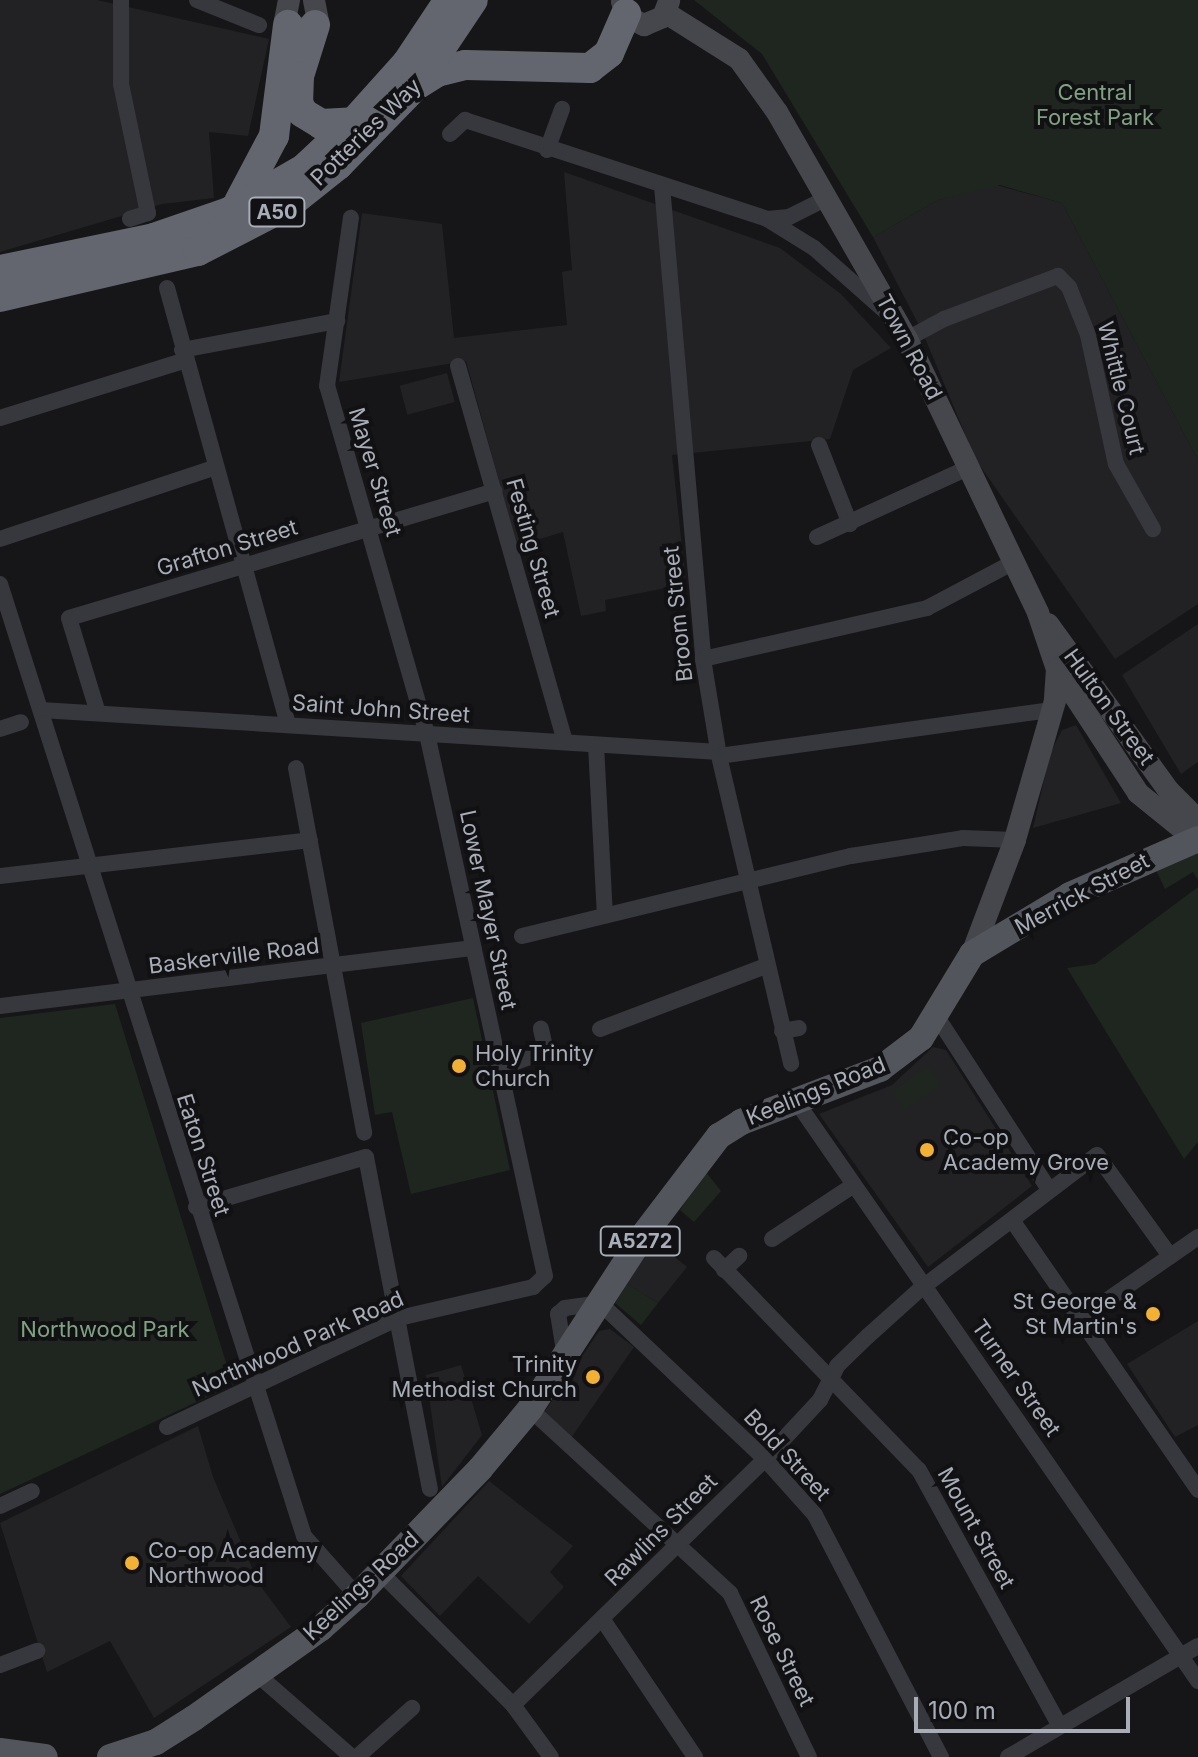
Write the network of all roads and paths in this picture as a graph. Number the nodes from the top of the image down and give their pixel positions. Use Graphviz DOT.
graph roads {
  1 [pos="121,0"];
  2 [pos="197,0"];
  3 [pos="449,0"];
  4 [pos="474,0"];
  5 [pos="638,8"];
  6 [pos="297,9"];
  7 [pos="511,67"];
  8 [pos="416,85"];
  9 [pos="562,109"];
  10 [pos="354,122"];
  11 [pos="450,134"];
  12 [pos="547,150"];
  13 [pos="662,186"];
  14 [pos="825,199"];
  15 [pos="229,212"];
  16 [pos="351,218"];
  17 [pos="130,219"];
  18 [pos="767,219"];
  19 [pos="0,270"];
  20 [pos="0,297"];
  21 [pos="165,299"];
  22 [pos="337,321"];
  23 [pos="902,330"];
  24 [pos="184,355"];
  25 [pos="458,366"];
  26 [pos="0,418"];
  27 [pos="819,445"];
  28 [pos="216,467"];
  29 [pos="968,468"];
  30 [pos="494,491"];
  31 [pos="850,524"];
  32 [pos="370,529"];
  33 [pos="1153,529"];
  34 [pos="817,537"];
  35 [pos="0,539"];
  36 [pos="244,563"];
  37 [pos="1012,563"];
  38 [pos="0,584"];
  39 [pos="1038,613"];
  40 [pos="703,659"];
  41 [pos="1057,669"];
  42 [pos="1090,698"];
  43 [pos="41,710"];
  44 [pos="1052,710"];
  45 [pos="98,713"];
  46 [pos="21,722"];
  47 [pos="288,725"];
  48 [pos="0,729"];
  49 [pos="427,734"];
  50 [pos="1046,734"];
  51 [pos="565,742"];
  52 [pos="596,745"];
  53 [pos="719,754"];
  54 [pos="296,768"];
  55 [pos="1189,835"];
  56 [pos="310,840"];
  57 [pos="1015,840"];
  58 [pos="90,868"];
  59 [pos="0,876"];
  60 [pos="748,879"];
  61 [pos="605,915"];
  62 [pos="522,936"];
  63 [pos="473,948"];
  64 [pos="972,954"];
  65 [pos="334,966"];
  66 [pos="766,966"];
  67 [pos="128,990"];
  68 [pos="0,1006"];
  69 [pos="937,1017"];
  70 [pos="541,1029"];
  71 [pos="600,1029"];
  72 [pos="791,1064"];
  73 [pos="500,1068"];
  74 [pos="796,1101"];
  75 [pos="364,1133"];
  76 [pos="854,1185"];
  77 [pos="1050,1191"];
  78 [pos="196,1207"];
  79 [pos="1012,1220"];
  80 [pos="1198,1237"];
  81 [pos="772,1239"];
  82 [pos="739,1256"];
  83 [pos="1170,1256"];
  84 [pos="542,1282"];
  85 [pos="926,1286"];
  86 [pos="600,1303"];
  87 [pos="399,1318"];
  88 [pos="1080,1319"];
  89 [pos="831,1379"];
  90 [pos="255,1386"];
  91 [pos="530,1409"];
  92 [pos="167,1427"];
  93 [pos="765,1459"];
  94 [pos="430,1489"];
  95 [pos="1198,1490"];
  96 [pos="32,1491"];
  97 [pos="0,1506"];
  98 [pos="677,1544"];
  99 [pos="380,1572"];
  100 [pos="357,1596"];
  101 [pos="603,1620"];
  102 [pos="1198,1646"];
  103 [pos="37,1651"];
  104 [pos="1181,1656"];
  105 [pos="0,1665"];
  106 [pos="258,1675"];
  107 [pos="1198,1681"];
  108 [pos="513,1705"];
  109 [pos="412,1708"];
  110 [pos="1060,1726"];
  111 [pos="0,1751"];
  112 [pos="116,1756"];
  113 [pos="45,1757"];
  114 [pos="110,1757"];
  115 [pos="354,1757"];
  116 [pos="551,1757"];
  117 [pos="695,1757"];
  118 [pos="809,1757"];
  119 [pos="941,1757"];
  120 [pos="1008,1757"];
  1 -- 17 [label="street"];
  2 -- 6 [label="street"];
  3 -- 10 [label="highway, Potteries Way / A50"];
  4 -- 7 [label="highway"];
  4 -- 8 [label="highway, Potteries Way / A50"];
  5 -- 7 [label="highway"];
  5 -- 14 [label="main road, Town Road"];
  6 -- 10 [label="highway"];
  6 -- 15 [label="highway"];
  7 -- 8 [label="highway"];
  8 -- 20 [label="highway, Potteries Way / A50"];
  9 -- 12 [label="street"];
  10 -- 15 [label="highway, Potteries Way / A50"];
  11 -- 12 [label="street"];
  12 -- 13 [label="street"];
  13 -- 18 [label="street"];
  13 -- 40 [label="street, Broom Street"];
  14 -- 18 [label="street"];
  14 -- 23 [label="main road, Town Road"];
  15 -- 19 [label="highway, Potteries Way / A50"];
  16 -- 22 [label="street, Mayer Street"];
  18 -- 23 [label="street"];
  21 -- 24 [label="street"];
  22 -- 24 [label="street"];
  22 -- 32 [label="street, Mayer Street"];
  23 -- 29 [label="main road, Town Road"];
  23 -- 33 [label="street, Whittle Court"];
  24 -- 26 [label="street"];
  24 -- 28 [label="street"];
  25 -- 30 [label="street, Festing Street"];
  27 -- 31 [label="street"];
  28 -- 35 [label="street"];
  28 -- 36 [label="street"];
  29 -- 31 [label="street"];
  29 -- 37 [label="main road, Town Road"];
  30 -- 32 [label="street, Grafton Street"];
  30 -- 51 [label="street, Festing Street"];
  31 -- 34 [label="street"];
  32 -- 36 [label="street, Grafton Street"];
  32 -- 49 [label="street, Mayer Street"];
  36 -- 45 [label="street, Grafton Street"];
  36 -- 47 [label="street"];
  37 -- 39 [label="main road, Town Road"];
  37 -- 40 [label="street"];
  38 -- 43 [label="street, Eaton Street"];
  39 -- 41 [label="main road, Town Road"];
  39 -- 42 [label="main road, Hulton Street"];
  40 -- 53 [label="street, Broom Street"];
  41 -- 42 [label="main road, Hulton Street"];
  41 -- 44 [label="main road, Town Road"];
  42 -- 50 [label="main road"];
  42 -- 55 [label="main road, Hulton Street"];
  42 -- 55 [label="main road, Hulton Street"];
  43 -- 45 [label="street, Saint John Street"];
  43 -- 58 [label="street, Eaton Street"];
  44 -- 50 [label="main road, Town Road"];
  44 -- 53 [label="street, Saint John Street"];
  45 -- 47 [label="street, Saint John Street"];
  46 -- 48 [label="street"];
  47 -- 49 [label="street, Saint John Street"];
  49 -- 51 [label="street, Saint John Street"];
  49 -- 63 [label="street, Lower Mayer Street"];
  50 -- 57 [label="main road, Town Road"];
  51 -- 52 [label="street, Saint John Street"];
  52 -- 53 [label="street, Saint John Street"];
  52 -- 61 [label="street"];
  53 -- 60 [label="street, Broom Street"];
  54 -- 56 [label="street"];
  55 -- 64 [label="main road, Merrick Street / A5272"];
  56 -- 58 [label="street"];
  56 -- 65 [label="street"];
  57 -- 60 [label="street"];
  57 -- 64 [label="main road, Town Road"];
  58 -- 59 [label="street"];
  58 -- 67 [label="street, Eaton Street"];
  60 -- 61 [label="street"];
  60 -- 66 [label="street, Broom Street"];
  61 -- 62 [label="street"];
  63 -- 65 [label="street, Baskerville Road"];
  63 -- 73 [label="street, Lower Mayer Street"];
  64 -- 69 [label="main road, Keelings Road / A5272"];
  65 -- 67 [label="street, Baskerville Road"];
  65 -- 75 [label="street"];
  66 -- 71 [label="street"];
  66 -- 72 [label="street, Broom Street"];
  67 -- 68 [label="street, Baskerville Road"];
  67 -- 78 [label="street, Eaton Street"];
  69 -- 74 [label="main road, Keelings Road / A5272"];
  69 -- 77 [label="street"];
  70 -- 73 [label="street"];
  73 -- 84 [label="street, Lower Mayer Street"];
  74 -- 76 [label="street, Turner Street"];
  74 -- 86 [label="main road, Keelings Road / A5272"];
  76 -- 81 [label="street"];
  76 -- 85 [label="street, Turner Street"];
  77 -- 79 [label="street, Rawlins Street"];
  77 -- 83 [label="street, Rawlins Street"];
  78 -- 87 [label="street"];
  78 -- 90 [label="street, Eaton Street"];
  79 -- 85 [label="street, Rawlins Street"];
  79 -- 88 [label="street"];
  80 -- 83 [label="street"];
  82 -- 89 [label="street, Mount Street"];
  83 -- 88 [label="street"];
  84 -- 87 [label="street, Northwood Park Road"];
  85 -- 89 [label="street, Rawlins Street"];
  85 -- 104 [label="street, Turner Street"];
  86 -- 91 [label="main road, Keelings Road / A5272"];
  86 -- 93 [label="street, Bold Street"];
  87 -- 90 [label="street, Northwood Park Road"];
  87 -- 94 [label="street"];
  88 -- 95 [label="street"];
  89 -- 93 [label="street, Rawlins Street"];
  89 -- 110 [label="street, Mount Street"];
  90 -- 92 [label="street, Northwood Park Road"];
  90 -- 100 [label="street, Eaton Street"];
  91 -- 98 [label="street, Rose Street"];
  91 -- 99 [label="main road, Keelings Road / A5272"];
  93 -- 98 [label="street, Rawlins Street"];
  93 -- 119 [label="street, Bold Street"];
  96 -- 97 [label="street"];
  98 -- 101 [label="street, Rawlins Street"];
  98 -- 118 [label="street, Rose Street"];
  99 -- 100 [label="main road, Keelings Road / A5272"];
  99 -- 108 [label="street"];
  100 -- 106 [label="main road, Keelings Road / A5272"];
  101 -- 108 [label="street, Rawlins Street"];
  101 -- 117 [label="street"];
  102 -- 104 [label="street"];
  103 -- 105 [label="street"];
  104 -- 107 [label="street, Turner Street"];
  104 -- 110 [label="street"];
  106 -- 112 [label="main road, Keelings Road / A5272"];
  106 -- 115 [label="street"];
  108 -- 116 [label="street"];
  109 -- 115 [label="street"];
  110 -- 120 [label="street"];
  111 -- 113 [label="main road"];
  112 -- 114 [label="main road, Keelings Road / A5272"];
}
